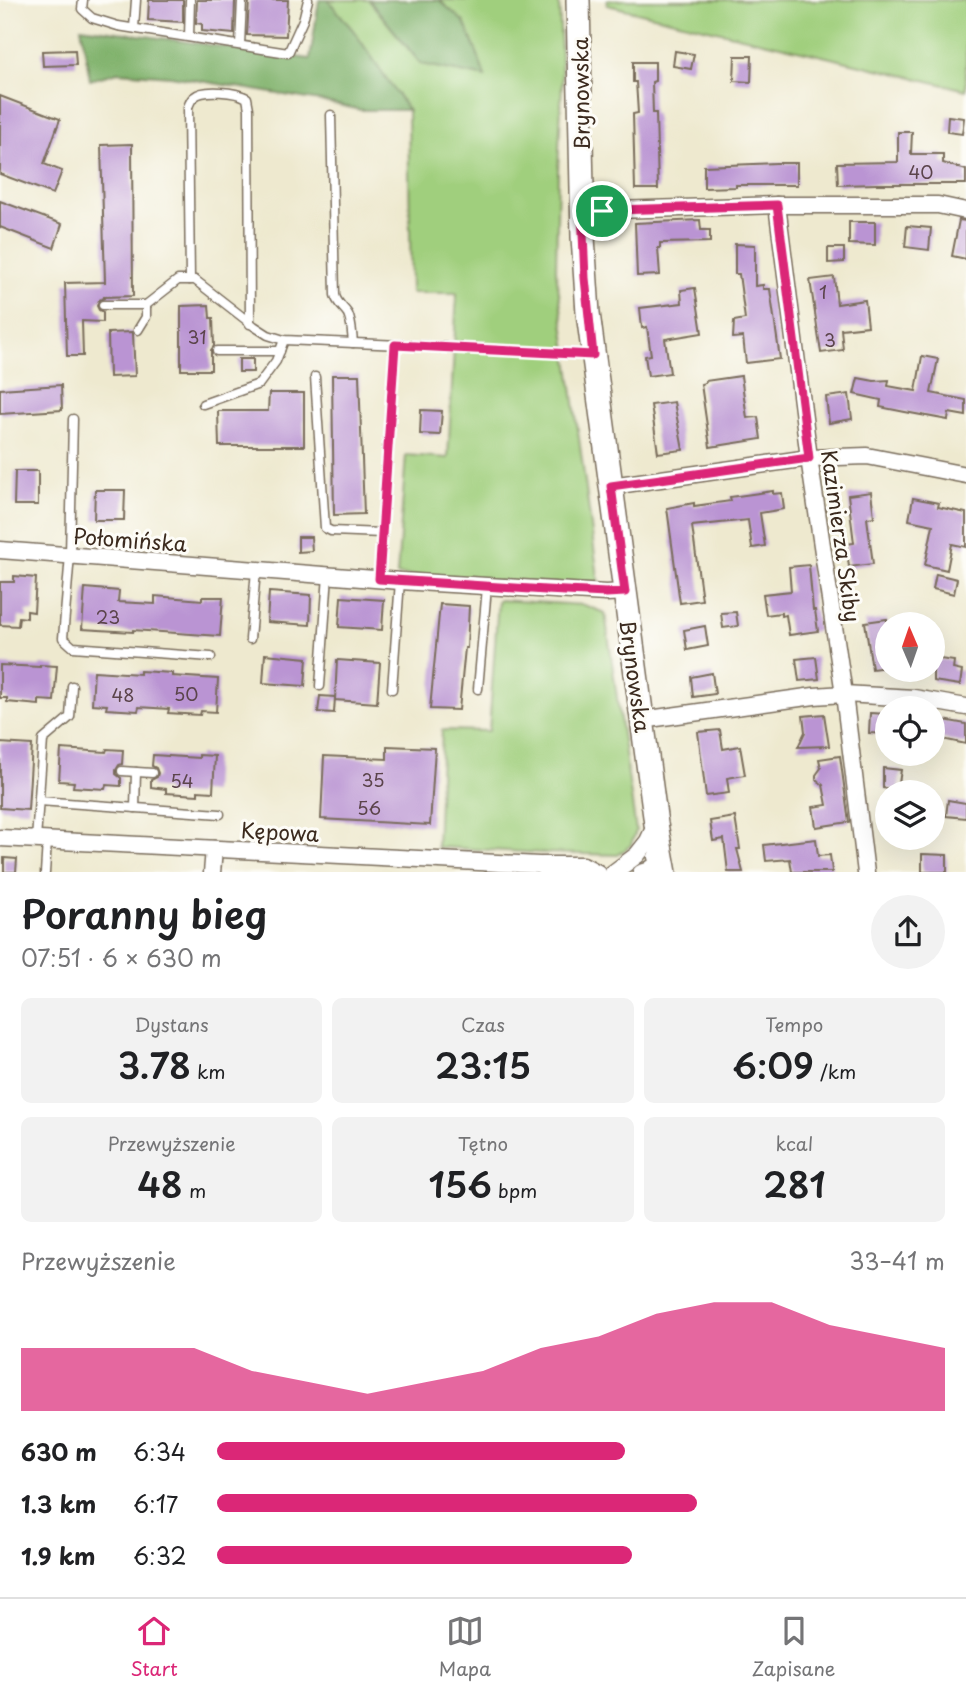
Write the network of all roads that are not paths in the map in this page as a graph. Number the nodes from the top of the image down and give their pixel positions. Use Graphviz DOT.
graph roads {
  1 [pos="83,0"];
  2 [pos="135,0"];
  3 [pos="190,0"];
  4 [pos="242,0"];
  5 [pos="308,0"];
  6 [pos="579,0"];
  7 [pos="134,28"];
  8 [pos="189,37"];
  9 [pos="240,45"];
  10 [pos="331,115"];
  11 [pos="777,205"];
  12 [pos="582,211"];
  13 [pos="966,211"];
  14 [pos="190,280"];
  15 [pos="103,305"];
  16 [pos="146,305"];
  17 [pos="250,324"];
  18 [pos="138,330"];
  19 [pos="284,340"];
  20 [pos="353,343"];
  21 [pos="395,345"];
  22 [pos="217,351"];
  23 [pos="280,351"];
  24 [pos="593,355"];
  25 [pos="315,377"];
  26 [pos="203,404"];
  27 [pos="73,419"];
  28 [pos="809,458"];
  29 [pos="966,475"];
  30 [pos="611,486"];
  31 [pos="382,533"];
  32 [pos="0,550"];
  33 [pos="70,555"];
  34 [pos="256,570"];
  35 [pos="328,575"];
  36 [pos="379,579"];
  37 [pos="400,581"];
  38 [pos="487,587"];
  39 [pos="625,592"];
  40 [pos="250,639"];
  41 [pos="211,657"];
  42 [pos="72,686"];
  43 [pos="320,686"];
  44 [pos="392,689"];
  45 [pos="478,689"];
  46 [pos="844,694"];
  47 [pos="966,707"];
  48 [pos="642,720"];
  49 [pos="122,771"];
  50 [pos="136,772"];
  51 [pos="152,773"];
  52 [pos="39,802"];
  53 [pos="135,808"];
  54 [pos="220,814"];
  55 [pos="656,824"];
  56 [pos="0,838"];
  57 [pos="42,840"];
  58 [pos="214,849"];
  59 [pos="637,855"];
  60 [pos="539,865"];
  61 [pos="664,866"];
  62 [pos="45,872"];
  63 [pos="212,872"];
  64 [pos="553,872"];
  65 [pos="596,872"];
  66 [pos="614,872"];
  67 [pos="643,872"];
  68 [pos="866,872"];
  1 -- 7 [label="lane"];
  2 -- 7 [label="lane"];
  3 -- 8 [label="lane"];
  4 -- 9 [label="lane"];
  5 -- 9 [label="lane"];
  6 -- 12 [label="main road, Brynowska"];
  7 -- 8 [label="lane"];
  8 -- 9 [label="lane"];
  10 -- 20 [label="lane"];
  11 -- 12 [label="street"];
  11 -- 13 [label="street"];
  11 -- 28 [label="street, Kazimierza Skiby"];
  12 -- 24 [label="main road, Brynowska"];
  14 -- 16 [label="lane"];
  14 -- 17 [label="lane"];
  14 -- 17 [label="lane"];
  15 -- 16 [label="lane"];
  16 -- 18 [label="lane"];
  17 -- 19 [label="lane"];
  19 -- 20 [label="lane"];
  19 -- 23 [label="lane"];
  20 -- 21 [label="lane"];
  21 -- 24 [label="lane"];
  21 -- 31 [label="lane"];
  22 -- 23 [label="lane"];
  23 -- 26 [label="lane"];
  24 -- 30 [label="main road, Brynowska"];
  25 -- 31 [label="lane"];
  27 -- 33 [label="lane"];
  28 -- 29 [label="street"];
  28 -- 30 [label="street"];
  28 -- 46 [label="street, Kazimierza Skiby"];
  30 -- 39 [label="main road, Brynowska"];
  31 -- 36 [label="lane"];
  32 -- 33 [label="street, Połomińska"];
  33 -- 34 [label="street, Połomińska"];
  33 -- 41 [label="lane"];
  34 -- 35 [label="street, Połomińska"];
  34 -- 40 [label="lane"];
  35 -- 36 [label="street, Połomińska"];
  35 -- 43 [label="lane"];
  36 -- 37 [label="street, Połomińska"];
  37 -- 38 [label="street, Połomińska"];
  37 -- 44 [label="lane"];
  38 -- 39 [label="street, Połomińska"];
  38 -- 45 [label="lane"];
  39 -- 48 [label="main road, Brynowska"];
  42 -- 52 [label="lane"];
  46 -- 47 [label="street"];
  46 -- 48 [label="street"];
  46 -- 68 [label="street, Kazimierza Skiby"];
  48 -- 55 [label="main road, Brynowska"];
  49 -- 50 [label="lane"];
  50 -- 51 [label="lane"];
  50 -- 53 [label="lane"];
  52 -- 53 [label="lane"];
  52 -- 57 [label="lane"];
  53 -- 54 [label="lane"];
  55 -- 59 [label="street"];
  55 -- 61 [label="main road, Brynowska"];
  56 -- 57 [label="street, Kępowa"];
  57 -- 58 [label="street, Kępowa"];
  57 -- 62 [label="lane"];
  58 -- 60 [label="street, Kępowa"];
  58 -- 63 [label="street"];
  59 -- 61 [label="street"];
  59 -- 66 [label="street"];
  60 -- 64 [label="street, Kępowa"];
  60 -- 65 [label="street"];
  61 -- 67 [label="street"];
}
